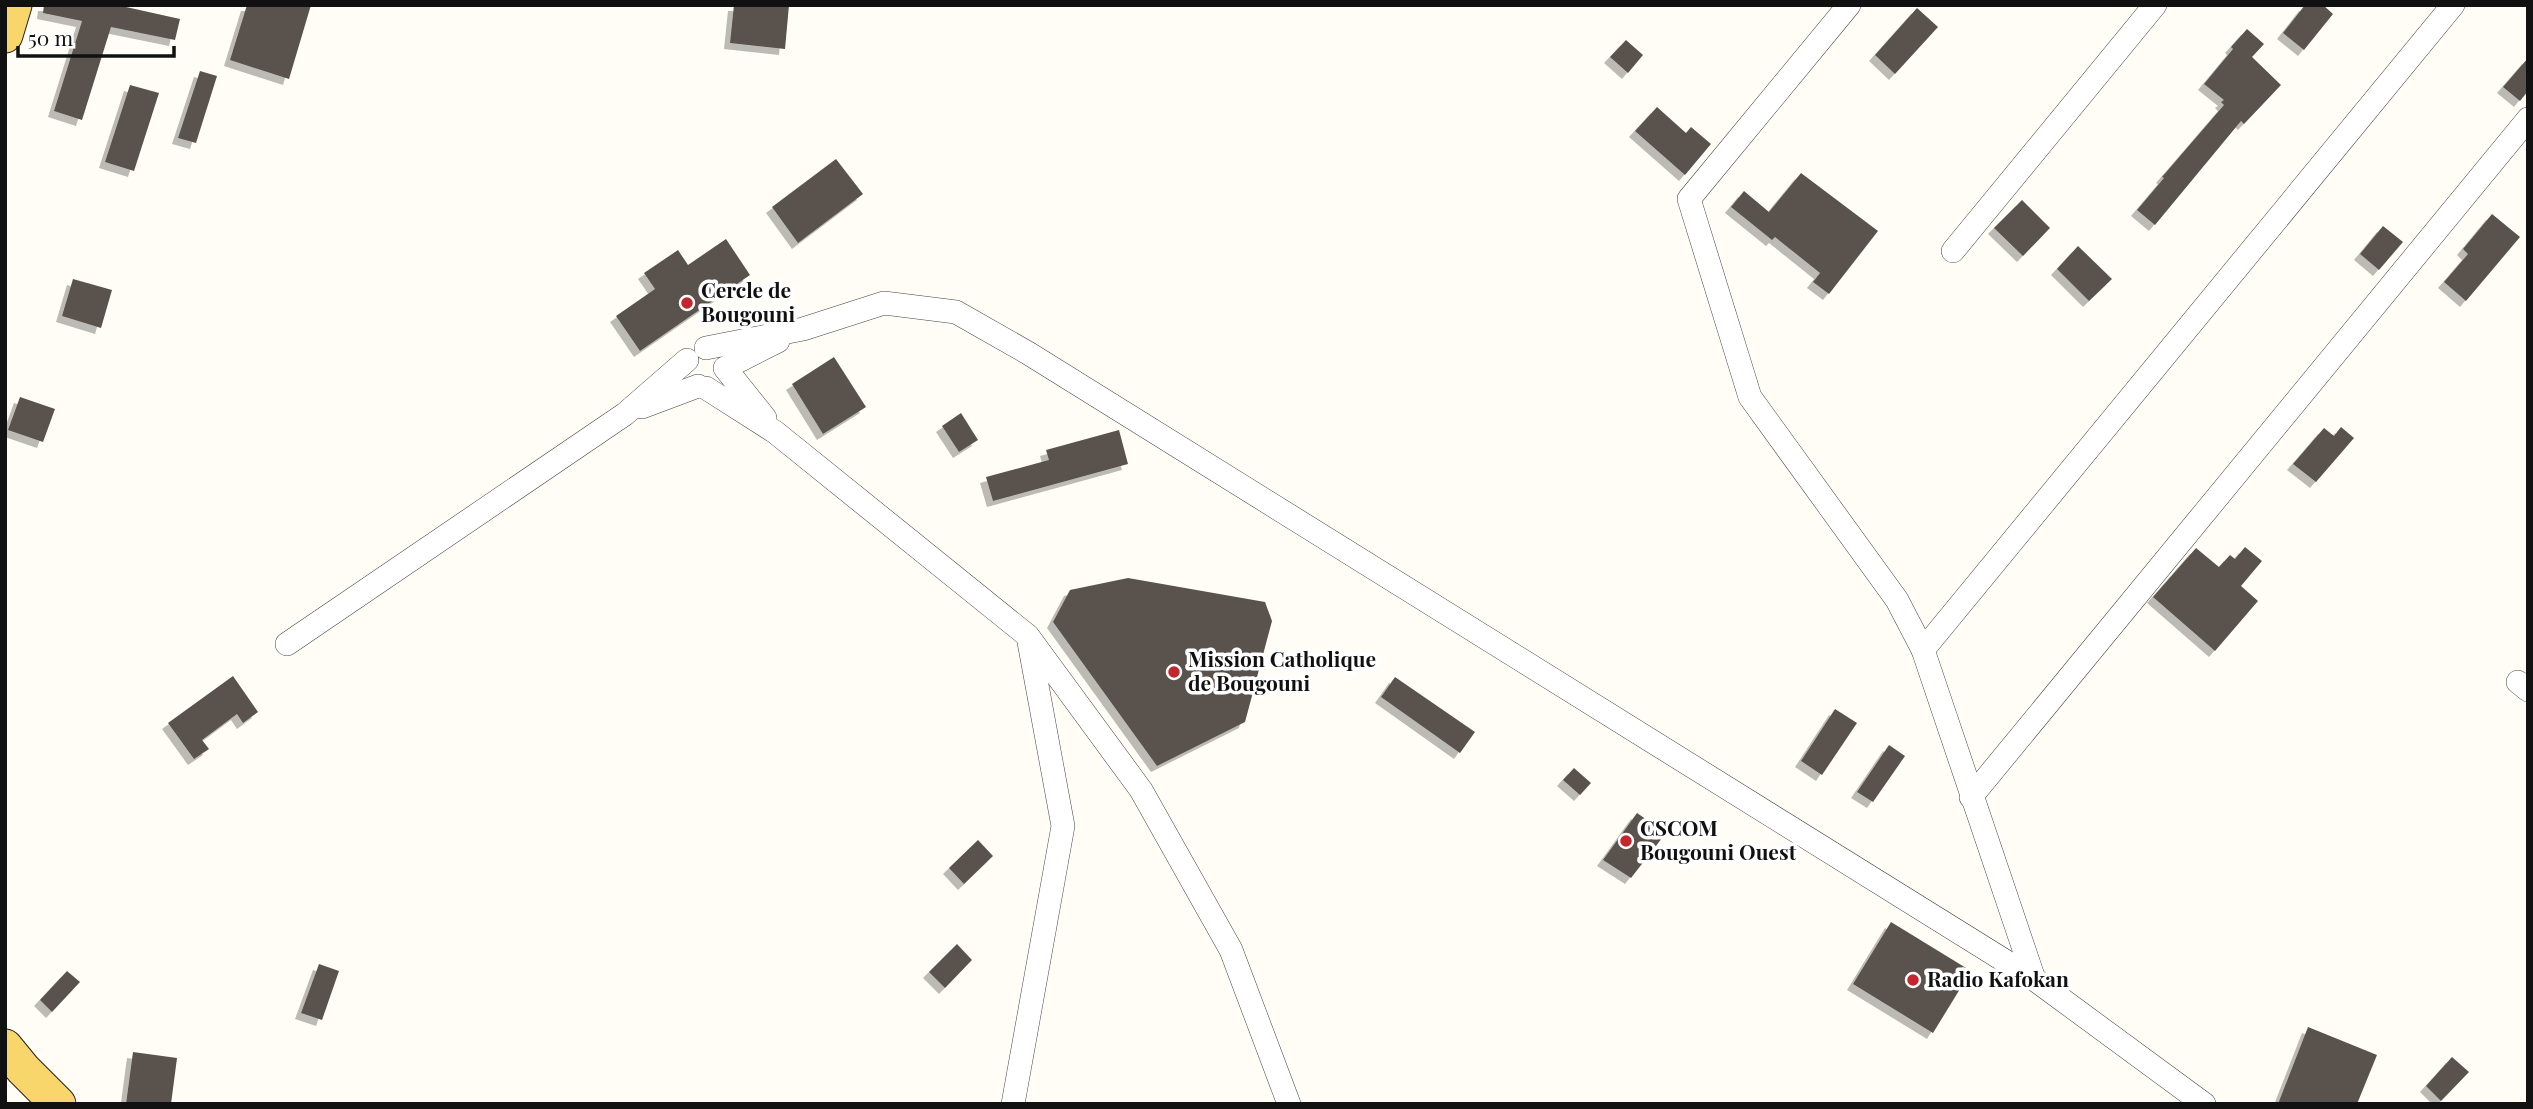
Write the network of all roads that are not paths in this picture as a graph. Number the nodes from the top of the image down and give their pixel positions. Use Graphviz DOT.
graph roads {
  1 [pos="15,5"];
  2 [pos="1849,5"];
  3 [pos="2155,5"];
  4 [pos="2453,5"];
  5 [pos="5,36"];
  6 [pos="2528,119"];
  7 [pos="1954,251"];
  8 [pos="803,329"];
  9 [pos="696,354"];
  10 [pos="725,368"];
  11 [pos="702,387"];
  12 [pos="625,414"];
  13 [pos="775,432"];
  14 [pos="1028,636"];
  15 [pos="288,645"];
  16 [pos="1923,650"];
  17 [pos="1971,797"];
  18 [pos="2034,979"];
  19 [pos="5,1047"];
  20 [pos="58,1104"];
  21 [pos="1013,1104"];
  22 [pos="1289,1104"];
  23 [pos="2204,1104"];
  1 -- 5 [label="main road"];
  2 -- 16 [label="street"];
  3 -- 7 [label="street"];
  4 -- 16 [label="street"];
  6 -- 17 [label="street"];
  8 -- 9 [label="street"];
  8 -- 10 [label="street"];
  8 -- 18 [label="street"];
  9 -- 10 [label="street"];
  9 -- 11 [label="street"];
  9 -- 12 [label="street"];
  10 -- 11 [label="street"];
  10 -- 13 [label="street"];
  11 -- 12 [label="street"];
  11 -- 13 [label="street"];
  12 -- 15 [label="street"];
  13 -- 14 [label="street"];
  14 -- 21 [label="street"];
  14 -- 22 [label="street"];
  16 -- 17 [label="street"];
  17 -- 18 [label="street"];
  18 -- 23 [label="street"];
  19 -- 20 [label="main road"];
}
